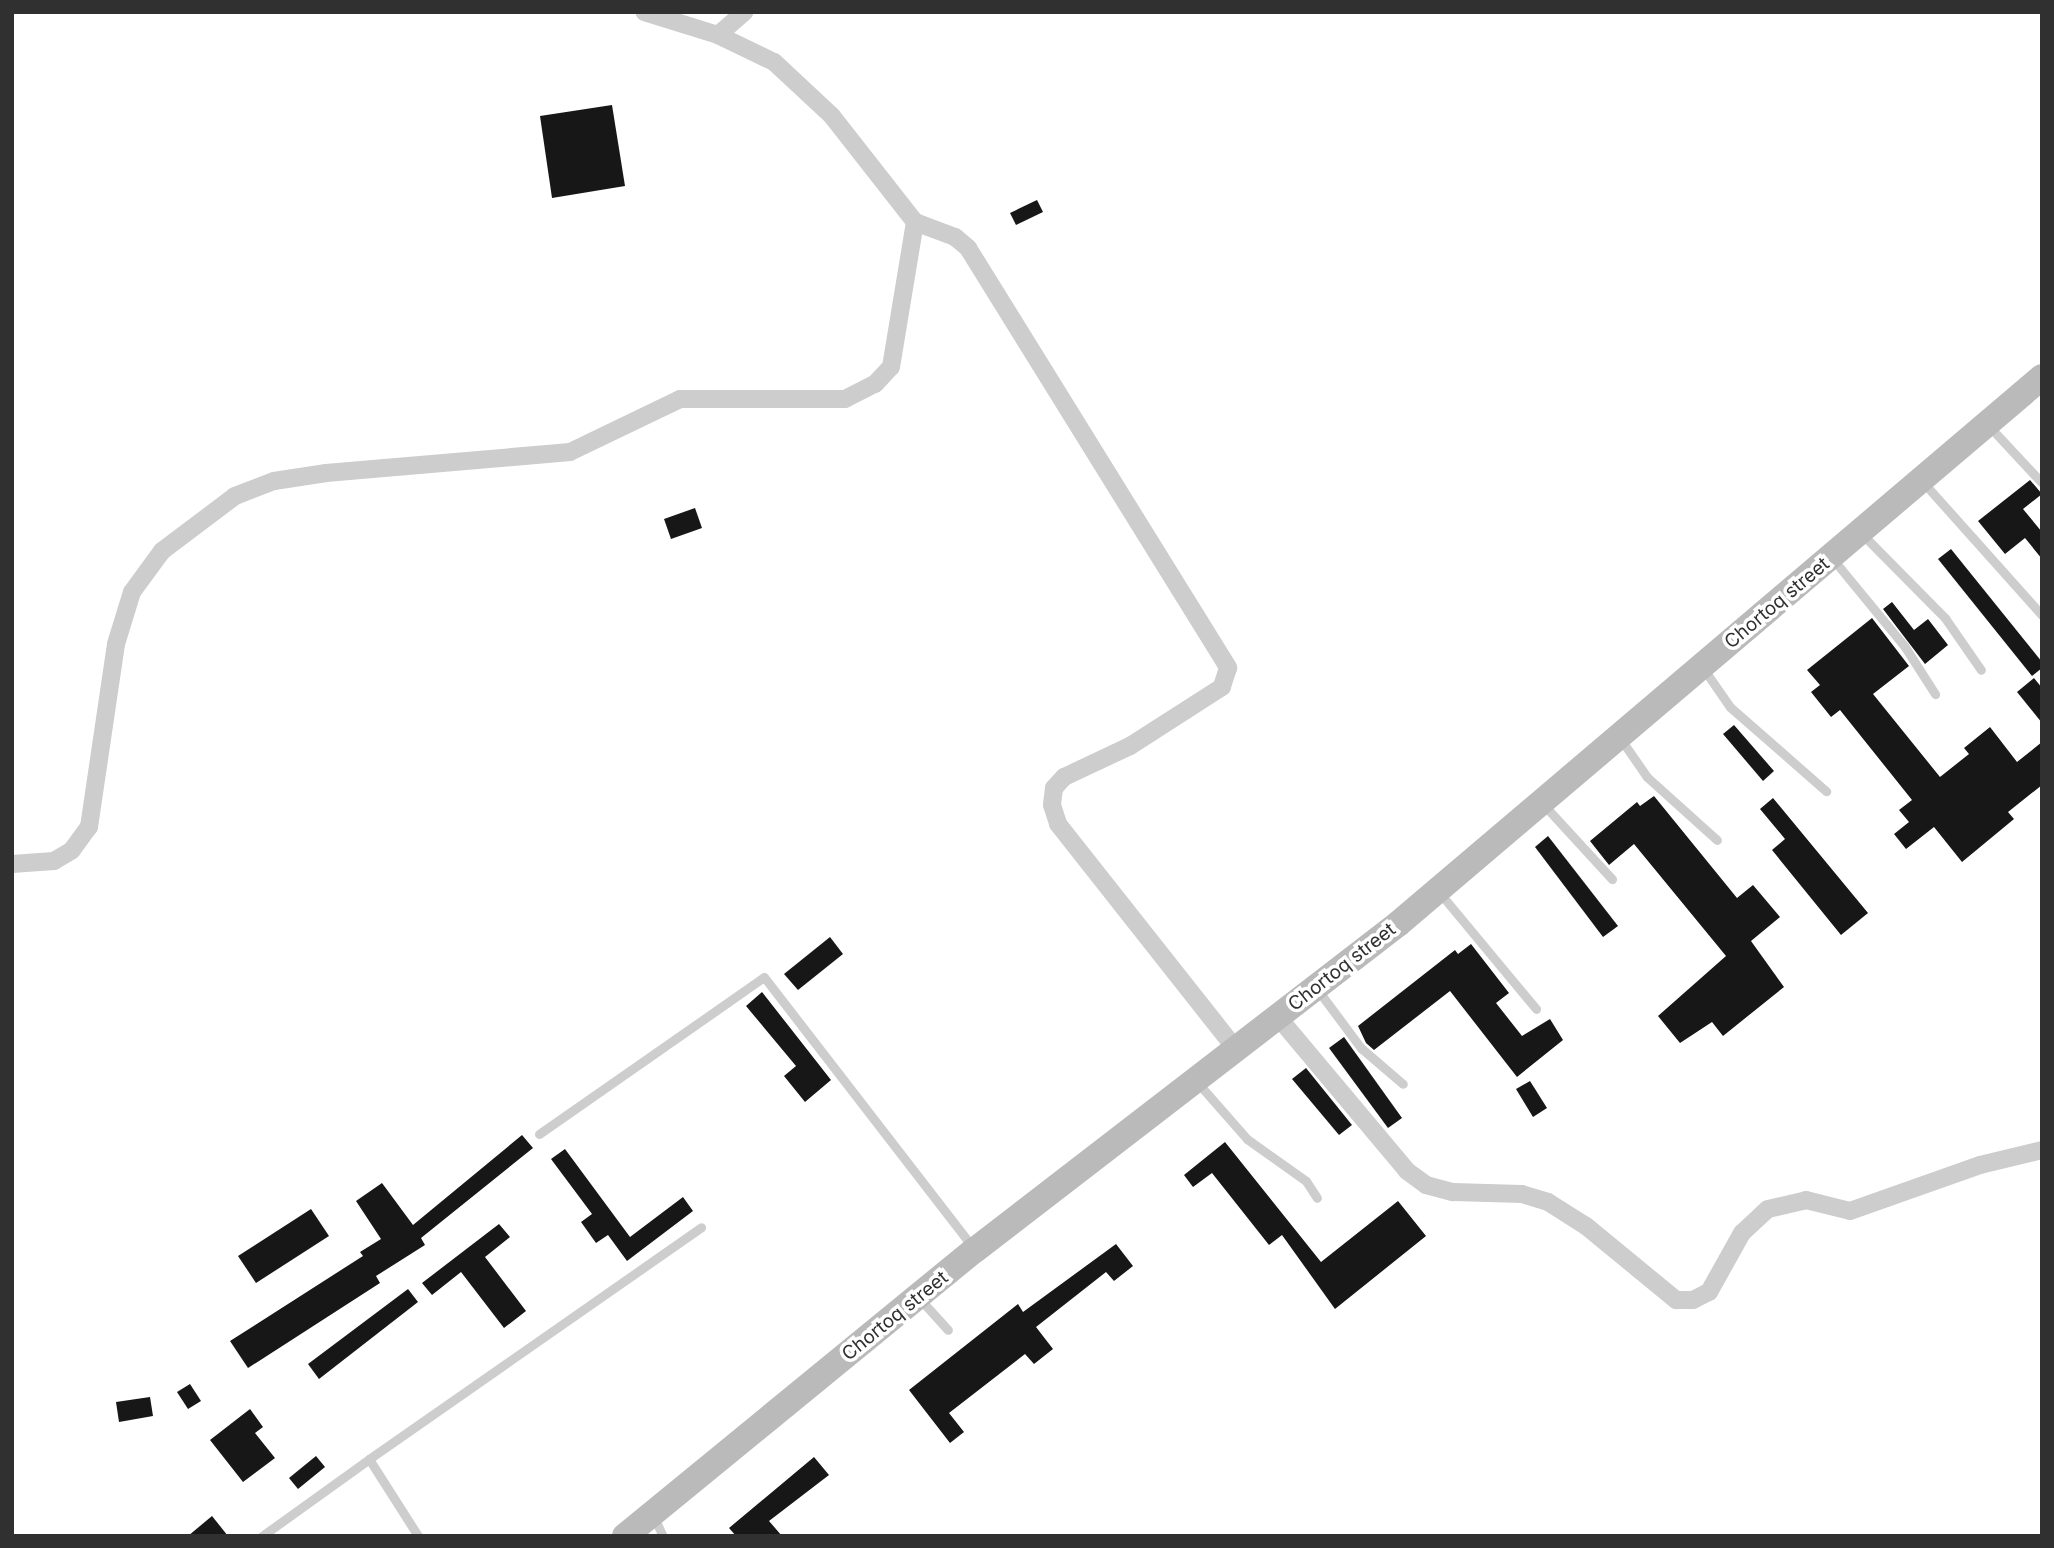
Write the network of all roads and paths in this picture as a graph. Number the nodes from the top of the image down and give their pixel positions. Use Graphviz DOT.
graph roads {
  1 [pos="644,12"];
  2 [pos="744,12"];
  3 [pos="718,35"];
  4 [pos="915,222"];
  5 [pos="2039,386"];
  6 [pos="1987,424"];
  7 [pos="1921,480"];
  8 [pos="2042,483"];
  9 [pos="1860,532"];
  10 [pos="1830,557"];
  11 [pos="2042,615"];
  12 [pos="1702,666"];
  13 [pos="1981,670"];
  14 [pos="1935,694"];
  15 [pos="1619,737"];
  16 [pos="1826,791"];
  17 [pos="1541,803"];
  18 [pos="1717,840"];
  19 [pos="12,864"];
  20 [pos="1612,879"];
  21 [pos="1438,891"];
  22 [pos="1316,988"];
  23 [pos="1536,1009"];
  24 [pos="1278,1017"];
  25 [pos="1236,1049"];
  26 [pos="1196,1080"];
  27 [pos="1403,1084"];
  28 [pos="539,1134"];
  29 [pos="2042,1150"];
  30 [pos="1317,1198"];
  31 [pos="701,1227"];
  32 [pos="975,1250"];
  33 [pos="918,1297"];
  34 [pos="948,1329"];
  35 [pos="369,1459"];
  36 [pos="658,1525"];
  37 [pos="262,1536"];
  38 [pos="418,1536"];
  39 [pos="625,1536"];
  1 -- 3 [label="street"];
  2 -- 3 [label="street"];
  3 -- 4 [label="street"];
  4 -- 19 [label="street"];
  4 -- 25 [label="street"];
  5 -- 6 [label="main road, Chortoq street"];
  6 -- 7 [label="main road, Chortoq street"];
  6 -- 8 [label="lane"];
  7 -- 9 [label="main road, Chortoq street"];
  7 -- 11 [label="lane"];
  9 -- 10 [label="main road, Chortoq street"];
  9 -- 13 [label="lane"];
  10 -- 12 [label="main road, Chortoq street"];
  10 -- 14 [label="lane"];
  12 -- 15 [label="main road, Chortoq street"];
  12 -- 16 [label="lane"];
  15 -- 17 [label="main road, Chortoq street"];
  15 -- 18 [label="lane"];
  17 -- 20 [label="lane"];
  17 -- 21 [label="main road, Chortoq street"];
  21 -- 22 [label="main road, Chortoq street"];
  21 -- 23 [label="lane"];
  22 -- 24 [label="main road, Chortoq street"];
  22 -- 27 [label="lane"];
  24 -- 25 [label="main road, Chortoq street"];
  24 -- 29 [label="street"];
  25 -- 26 [label="main road, Chortoq street"];
  26 -- 30 [label="lane"];
  26 -- 32 [label="main road, Chortoq street"];
  28 -- 32 [label="lane"];
  31 -- 35 [label="lane"];
  32 -- 33 [label="main road, Chortoq street"];
  33 -- 34 [label="lane"];
  33 -- 36 [label="main road, Chortoq street"];
  35 -- 37 [label="lane"];
  35 -- 38 [label="lane"];
  36 -- 39 [label="main road, Chortoq street"];
}
